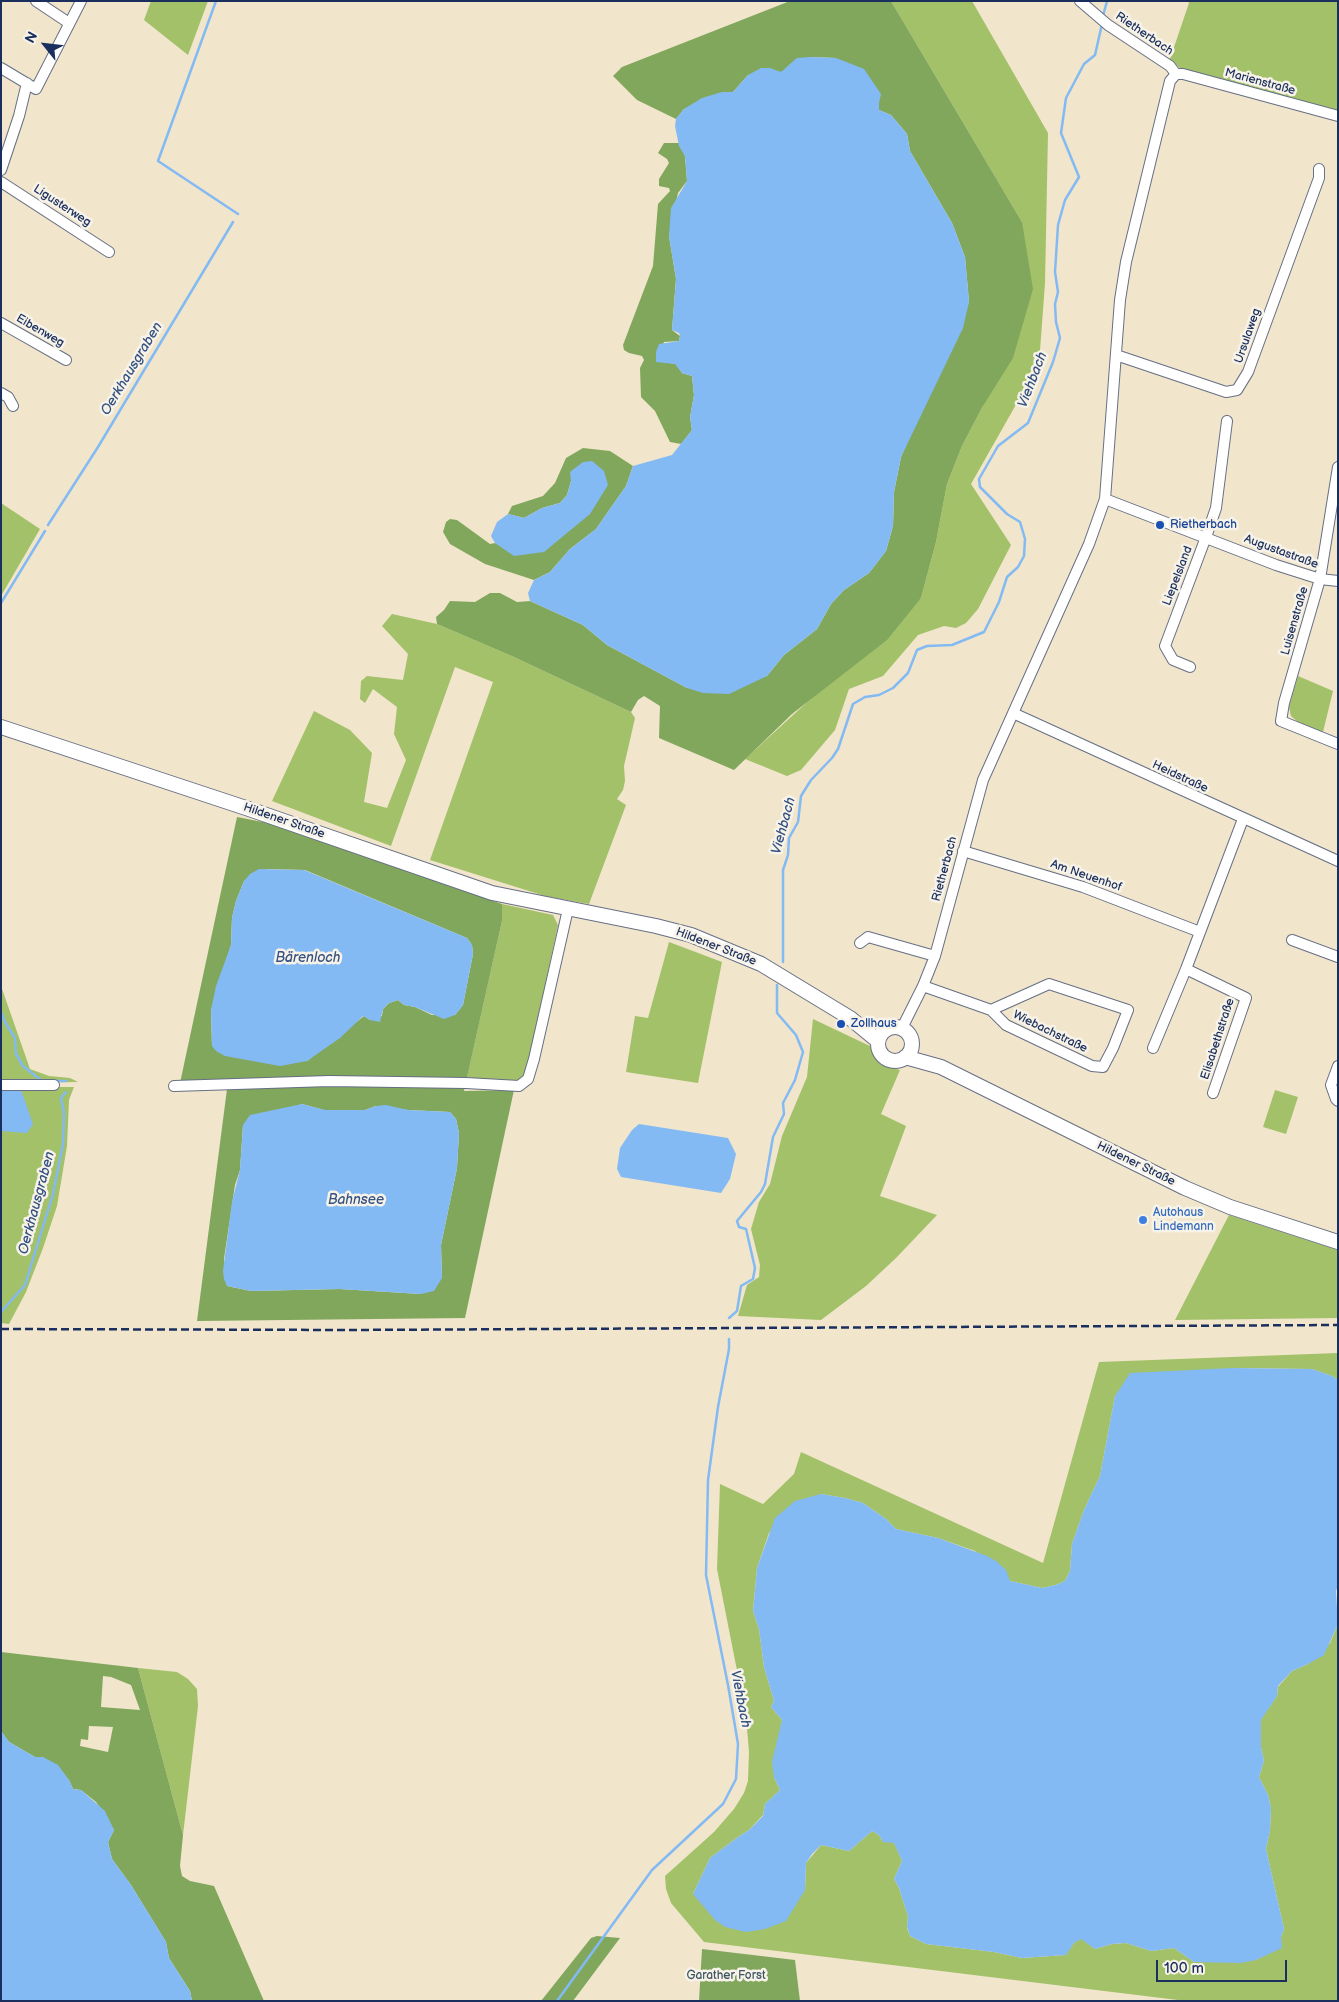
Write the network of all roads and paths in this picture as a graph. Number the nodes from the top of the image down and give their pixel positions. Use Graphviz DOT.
graph roads {
  1 [pos="36,1"];
  2 [pos="81,1"];
  3 [pos="1080,1"];
  4 [pos="70,24"];
  5 [pos="1,68"];
  6 [pos="1176,74"];
  7 [pos="31,86"];
  8 [pos="1338,116"];
  9 [pos="1320,169"];
  10 [pos="1,170"];
  11 [pos="1,182"];
  12 [pos="109,252"];
  13 [pos="1,323"];
  14 [pos="1116,355"];
  15 [pos="66,360"];
  16 [pos="1,393"];
  17 [pos="13,406"];
  18 [pos="1228,421"];
  19 [pos="1338,467"];
  20 [pos="1105,499"];
  21 [pos="1206,538"];
  22 [pos="1320,579"];
  23 [pos="1338,581"];
  24 [pos="1190,667"];
  25 [pos="1013,713"];
  26 [pos="1,726"];
  27 [pos="1338,744"];
  28 [pos="1243,819"];
  29 [pos="963,850"];
  30 [pos="1338,861"];
  31 [pos="568,909"];
  32 [pos="1200,932"];
  33 [pos="1292,940"];
  34 [pos="860,943"];
  35 [pos="935,956"];
  36 [pos="1338,957"];
  37 [pos="1186,969"];
  38 [pos="924,986"];
  39 [pos="991,1010"];
  40 [pos="902,1028"];
  41 [pos="882,1036"];
  42 [pos="1153,1048"];
  43 [pos="908,1051"];
  44 [pos="1338,1066"];
  45 [pos="1,1085"];
  46 [pos="54,1085"];
  47 [pos="174,1086"];
  48 [pos="1213,1093"];
  49 [pos="1338,1101"];
  50 [pos="1338,1242"];
  1 -- 4 [label="street"];
  2 -- 4 [label="street"];
  3 -- 6 [label="street, Rietherbach"];
  4 -- 7 [label="street"];
  5 -- 7 [label="street"];
  6 -- 8 [label="street, Marienstraße"];
  6 -- 14 [label="street, Rietherbach"];
  7 -- 10 [label="street"];
  9 -- 14 [label="street, Ursulaweg"];
  11 -- 12 [label="street, Ligusterweg"];
  13 -- 15 [label="street, Eibenweg"];
  14 -- 20 [label="street, Rietherbach"];
  16 -- 17 [label="street"];
  18 -- 21 [label="street, Liepelsland"];
  19 -- 22 [label="street, Luisenstraße"];
  20 -- 21 [label="street, Augustastraße"];
  20 -- 25 [label="street, Rietherbach"];
  21 -- 22 [label="street, Augustastraße"];
  21 -- 24 [label="street, Liepelsland"];
  22 -- 23 [label="street, Augustastraße"];
  22 -- 27 [label="street, Luisenstraße"];
  25 -- 28 [label="street, Heidstraße"];
  25 -- 29 [label="street, Rietherbach"];
  26 -- 31 [label="main road, Hildener Straße"];
  28 -- 30 [label="street, Heidstraße"];
  28 -- 32 [label="street"];
  29 -- 32 [label="street, Am Neuenhof"];
  29 -- 35 [label="street, Rietherbach"];
  31 -- 41 [label="main road, Hildener Straße"];
  31 -- 47 [label="street"];
  32 -- 37 [label="street"];
  33 -- 36 [label="street"];
  34 -- 35 [label="street"];
  35 -- 38 [label="street, Rietherbach"];
  37 -- 42 [label="street"];
  37 -- 48 [label="street, Elisabethstraße"];
  38 -- 39 [label="street, Wiebachstraße"];
  38 -- 40 [label="street, Rietherbach"];
  39 -- 39 [label="street, Wiebachstraße"];
  40 -- 41 [label="main road"];
  40 -- 43 [label="main road"];
  41 -- 43 [label="main road"];
  43 -- 50 [label="main road, Hildener Straße"];
  44 -- 49 [label="street"];
  45 -- 46 [label="street"];
}
